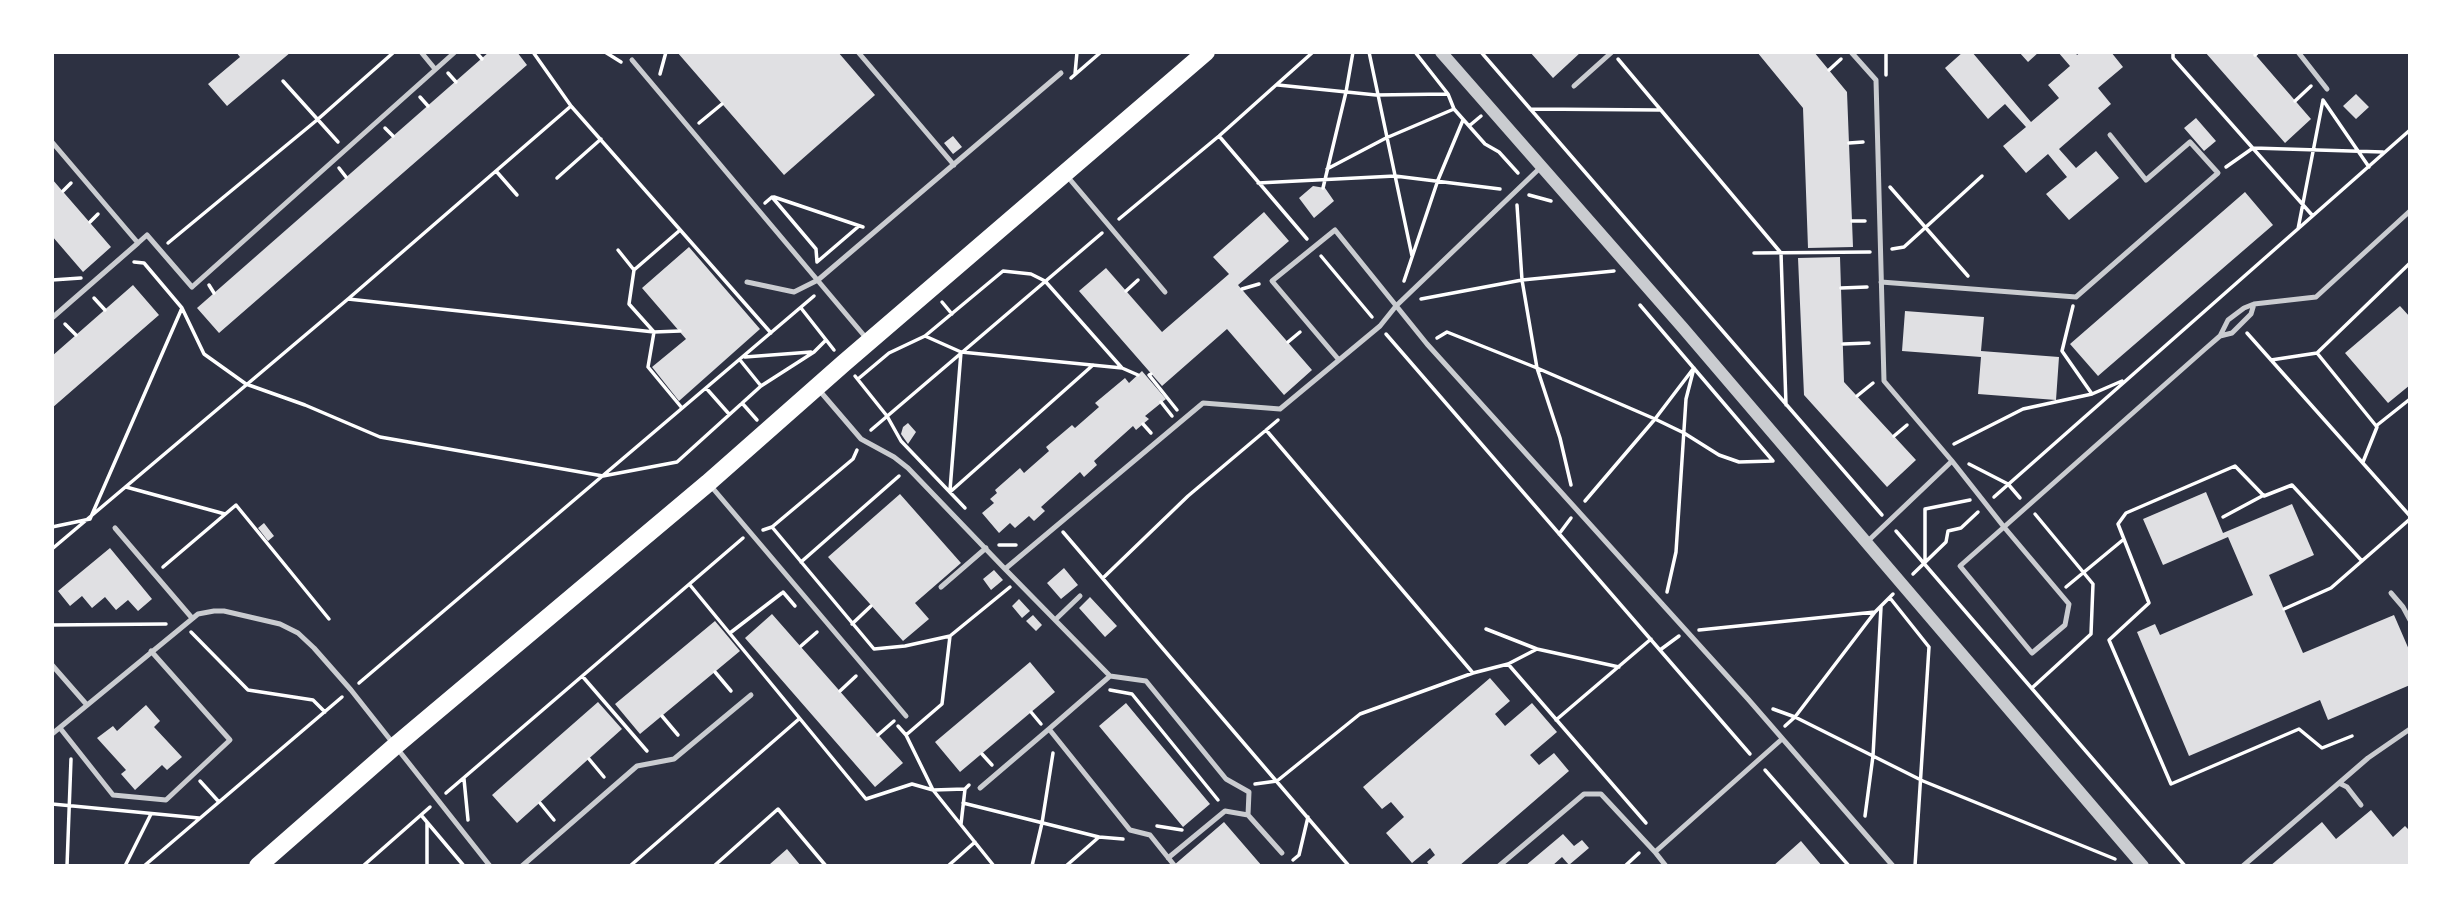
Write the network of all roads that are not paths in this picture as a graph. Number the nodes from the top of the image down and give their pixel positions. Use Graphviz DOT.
graph roads {
  1 [pos="421,52"];
  2 [pos="455,52"];
  3 [pos="858,52"];
  4 [pos="1206,52"];
  5 [pos="1441,52"];
  6 [pos="1851,52"];
  7 [pos="2298,52"];
  8 [pos="1612,53"];
  9 [pos="632,60"];
  10 [pos="435,69"];
  11 [pos="1061,73"];
  12 [pos="1574,86"];
  13 [pos="2327,89"];
  14 [pos="2110,135"];
  15 [pos="52,142"];
  16 [pos="954,164"];
  17 [pos="1541,167"];
  18 [pos="1065,174"];
  19 [pos="2410,211"];
  20 [pos="138,243"];
  21 [pos="818,280"];
  22 [pos="747,282"];
  23 [pos="1881,282"];
  24 [pos="1165,292"];
  25 [pos="2254,304"];
  26 [pos="1395,306"];
  27 [pos="52,318"];
  28 [pos="2220,336"];
  29 [pos="869,341"];
  30 [pos="1339,360"];
  31 [pos="817,388"];
  32 [pos="1952,461"];
  33 [pos="708,483"];
  34 [pos="2004,527"];
  35 [pos="115,528"];
  36 [pos="1866,543"];
  37 [pos="986,548"];
  38 [pos="1005,569"];
  39 [pos="941,587"];
  40 [pos="2391,593"];
  41 [pos="1080,596"];
  42 [pos="192,618"];
  43 [pos="1055,620"];
  44 [pos="2410,620"];
  45 [pos="151,651"];
  46 [pos="52,665"];
  47 [pos="1110,676"];
  48 [pos="751,695"];
  49 [pos="87,705"];
  50 [pos="906,716"];
  51 [pos="60,728"];
  52 [pos="1049,729"];
  53 [pos="2410,729"];
  54 [pos="52,734"];
  55 [pos="1782,738"];
  56 [pos="395,746"];
  57 [pos="2339,783"];
  58 [pos="980,788"];
  59 [pos="2361,805"];
  60 [pos="1248,815"];
  61 [pos="1655,852"];
  62 [pos="1282,853"];
  63 [pos="1168,858"];
  64 [pos="1174,865"];
  65 [pos="258,866"];
  66 [pos="490,866"];
  67 [pos="522,866"];
  68 [pos="1499,866"];
  69 [pos="1666,866"];
  70 [pos="1893,866"];
  71 [pos="2143,866"];
  72 [pos="2243,866"];
  1 -- 10 [label="lane"];
  2 -- 10 [label="lane"];
  3 -- 16 [label="lane"];
  4 -- 18 [label="main road"];
  5 -- 17 [label="street"];
  6 -- 23 [label="lane"];
  7 -- 13 [label="lane"];
  8 -- 12 [label="lane"];
  9 -- 21 [label="lane"];
  10 -- 20 [label="lane"];
  11 -- 16 [label="lane"];
  14 -- 23 [label="lane"];
  15 -- 20 [label="lane"];
  16 -- 21 [label="lane"];
  17 -- 26 [label="lane"];
  17 -- 36 [label="street"];
  18 -- 24 [label="lane"];
  18 -- 29 [label="main road"];
  19 -- 25 [label="lane"];
  20 -- 27 [label="lane"];
  21 -- 22 [label="lane"];
  21 -- 29 [label="lane"];
  23 -- 32 [label="lane"];
  25 -- 28 [label="lane"];
  25 -- 28 [label="lane"];
  26 -- 30 [label="lane"];
  26 -- 30 [label="lane"];
  26 -- 55 [label="lane"];
  28 -- 34 [label="lane"];
  29 -- 31 [label="main road"];
  30 -- 38 [label="lane"];
  31 -- 33 [label="main road"];
  31 -- 37 [label="lane"];
  32 -- 34 [label="lane"];
  32 -- 36 [label="lane"];
  33 -- 50 [label="lane"];
  33 -- 56 [label="main road"];
  34 -- 34 [label="lane"];
  35 -- 42 [label="lane"];
  36 -- 71 [label="street"];
  37 -- 38 [label="lane"];
  37 -- 39 [label="lane"];
  38 -- 43 [label="lane"];
  40 -- 44 [label="lane"];
  41 -- 43 [label="lane"];
  42 -- 45 [label="lane"];
  42 -- 56 [label="lane"];
  43 -- 47 [label="lane"];
  45 -- 49 [label="lane"];
  45 -- 51 [label="lane"];
  46 -- 49 [label="lane"];
  47 -- 52 [label="lane"];
  47 -- 60 [label="lane"];
  48 -- 67 [label="lane"];
  49 -- 51 [label="lane"];
  51 -- 54 [label="lane"];
  52 -- 58 [label="lane"];
  52 -- 63 [label="lane"];
  53 -- 57 [label="lane"];
  55 -- 61 [label="lane"];
  55 -- 70 [label="lane"];
  56 -- 65 [label="main road"];
  56 -- 66 [label="lane"];
  57 -- 59 [label="lane"];
  57 -- 72 [label="lane"];
  60 -- 62 [label="lane"];
  60 -- 63 [label="lane"];
  61 -- 68 [label="lane"];
  61 -- 69 [label="lane"];
  63 -- 64 [label="lane"];
}
